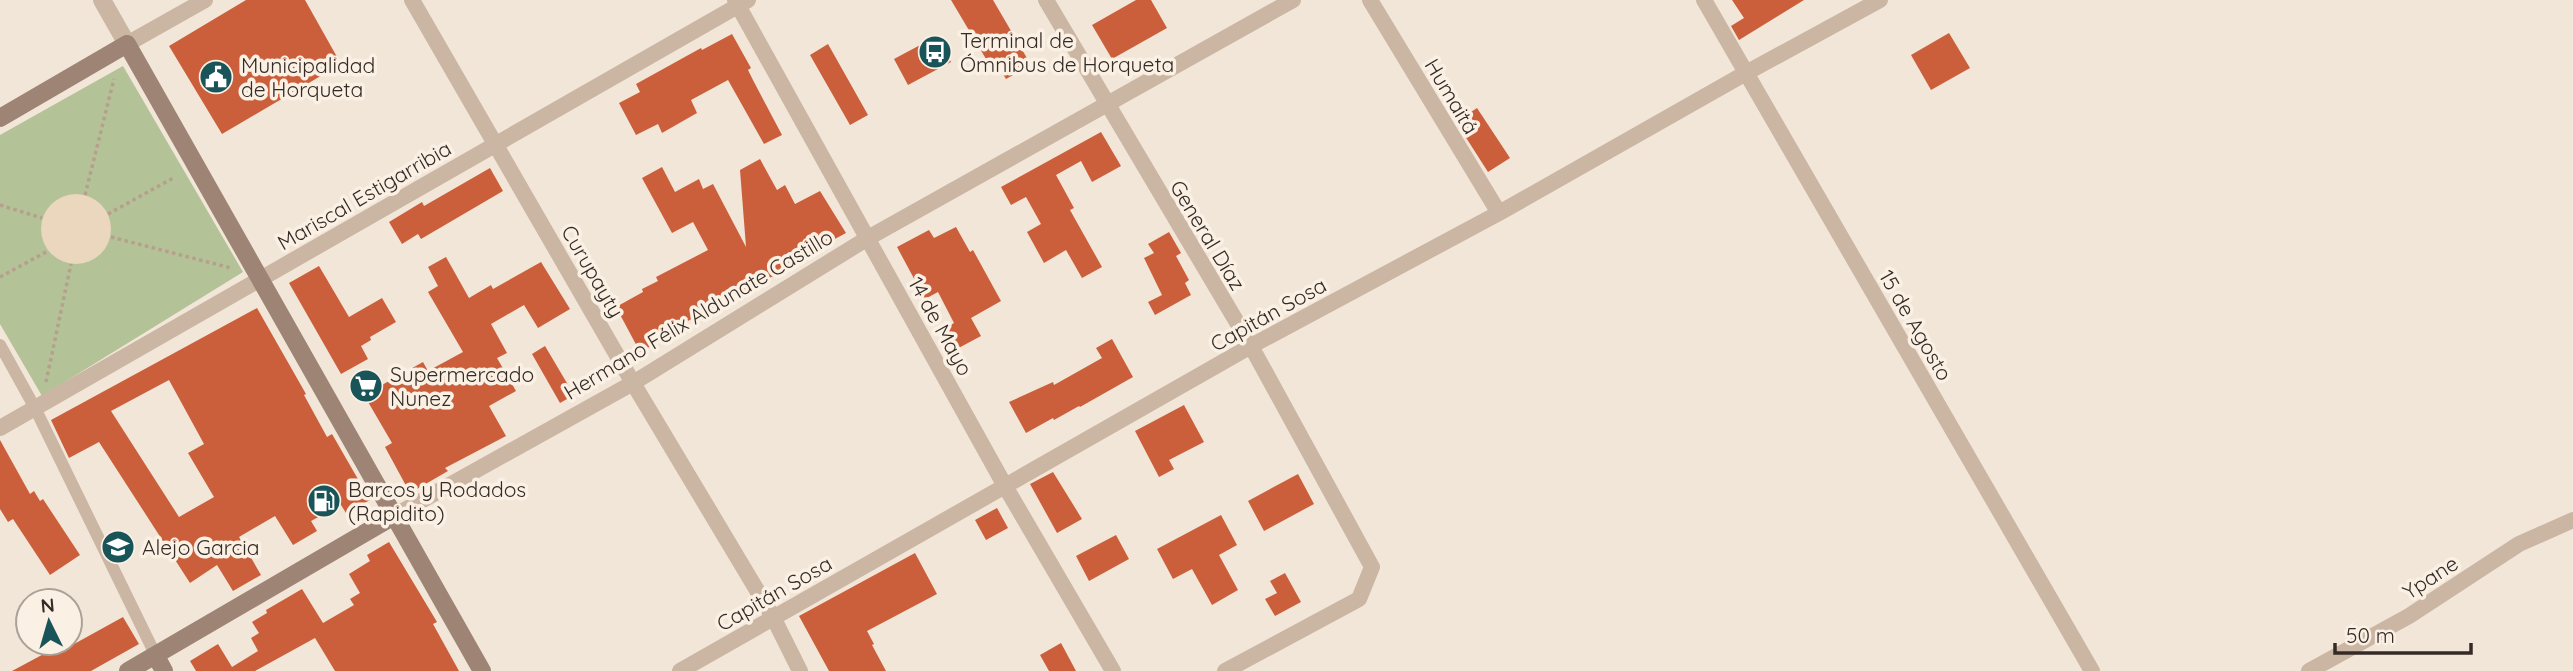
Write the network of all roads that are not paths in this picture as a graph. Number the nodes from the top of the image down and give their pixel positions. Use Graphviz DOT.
graph roads {
  1 [pos="102,0"];
  2 [pos="205,0"];
  3 [pos="412,0"];
  4 [pos="1046,0"];
  5 [pos="1293,0"];
  6 [pos="1370,0"];
  7 [pos="1704,0"];
  8 [pos="1880,0"];
  9 [pos="740,2"];
  10 [pos="127,44"];
  11 [pos="1746,73"];
  12 [pos="1106,105"];
  13 [pos="0,118"];
  14 [pos="495,145"];
  15 [pos="1499,213"];
  16 [pos="868,238"];
  17 [pos="260,278"];
  18 [pos="0,345"];
  19 [pos="1251,346"];
  20 [pos="634,383"];
  21 [pos="35,408"];
  22 [pos="0,428"];
  23 [pos="1005,486"];
  24 [pos="394,516"];
  25 [pos="2573,520"];
  26 [pos="773,617"];
  27 [pos="160,663"];
  28 [pos="128,671"];
  29 [pos="482,671"];
  30 [pos="680,671"];
  31 [pos="800,671"];
  32 [pos="1113,671"];
  33 [pos="1226,671"];
  34 [pos="2092,671"];
  35 [pos="2309,671"];
  1 -- 10 [label="street"];
  2 -- 10 [label="street"];
  3 -- 14 [label="street, Curupayty"];
  4 -- 12 [label="street, General Díaz"];
  5 -- 12 [label="street, Hermano Félix Aldunate Castillo"];
  6 -- 15 [label="street, Humaitá"];
  7 -- 11 [label="street, 15 de Agosto"];
  8 -- 11 [label="street, Capitán Sosa"];
  9 -- 14 [label="street, Mariscal Estigarribia"];
  9 -- 16 [label="street, 14 de Mayo"];
  10 -- 13 [label="main road"];
  10 -- 17 [label="main road"];
  11 -- 15 [label="street, Capitán Sosa"];
  11 -- 34 [label="street, 15 de Agosto"];
  12 -- 16 [label="street, Hermano Félix Aldunate Castillo"];
  12 -- 19 [label="street, General Díaz"];
  14 -- 17 [label="street, Mariscal Estigarribia"];
  14 -- 20 [label="street, Curupayty"];
  15 -- 19 [label="street, Capitán Sosa"];
  16 -- 20 [label="street, Hermano Félix Aldunate Castillo"];
  16 -- 23 [label="street, 14 de Mayo"];
  17 -- 21 [label="street, Mariscal Estigarribia"];
  17 -- 24 [label="main road"];
  18 -- 21 [label="street"];
  19 -- 23 [label="street, Capitán Sosa"];
  19 -- 33 [label="street, General Díaz"];
  20 -- 24 [label="street, Hermano Félix Aldunate Castillo"];
  20 -- 26 [label="street, Curupayty"];
  21 -- 22 [label="street, Mariscal Estigarribia"];
  21 -- 27 [label="street"];
  23 -- 26 [label="street, Capitán Sosa"];
  23 -- 32 [label="street, 14 de Mayo"];
  24 -- 27 [label="main road, Hermano Félix Aldunate Castillo"];
  24 -- 29 [label="main road"];
  25 -- 35 [label="street, Ypane"];
  26 -- 30 [label="street, Capitán Sosa"];
  26 -- 31 [label="street, Curupayty"];
  27 -- 28 [label="main road, Hermano Félix Aldunate Castillo"];
}
